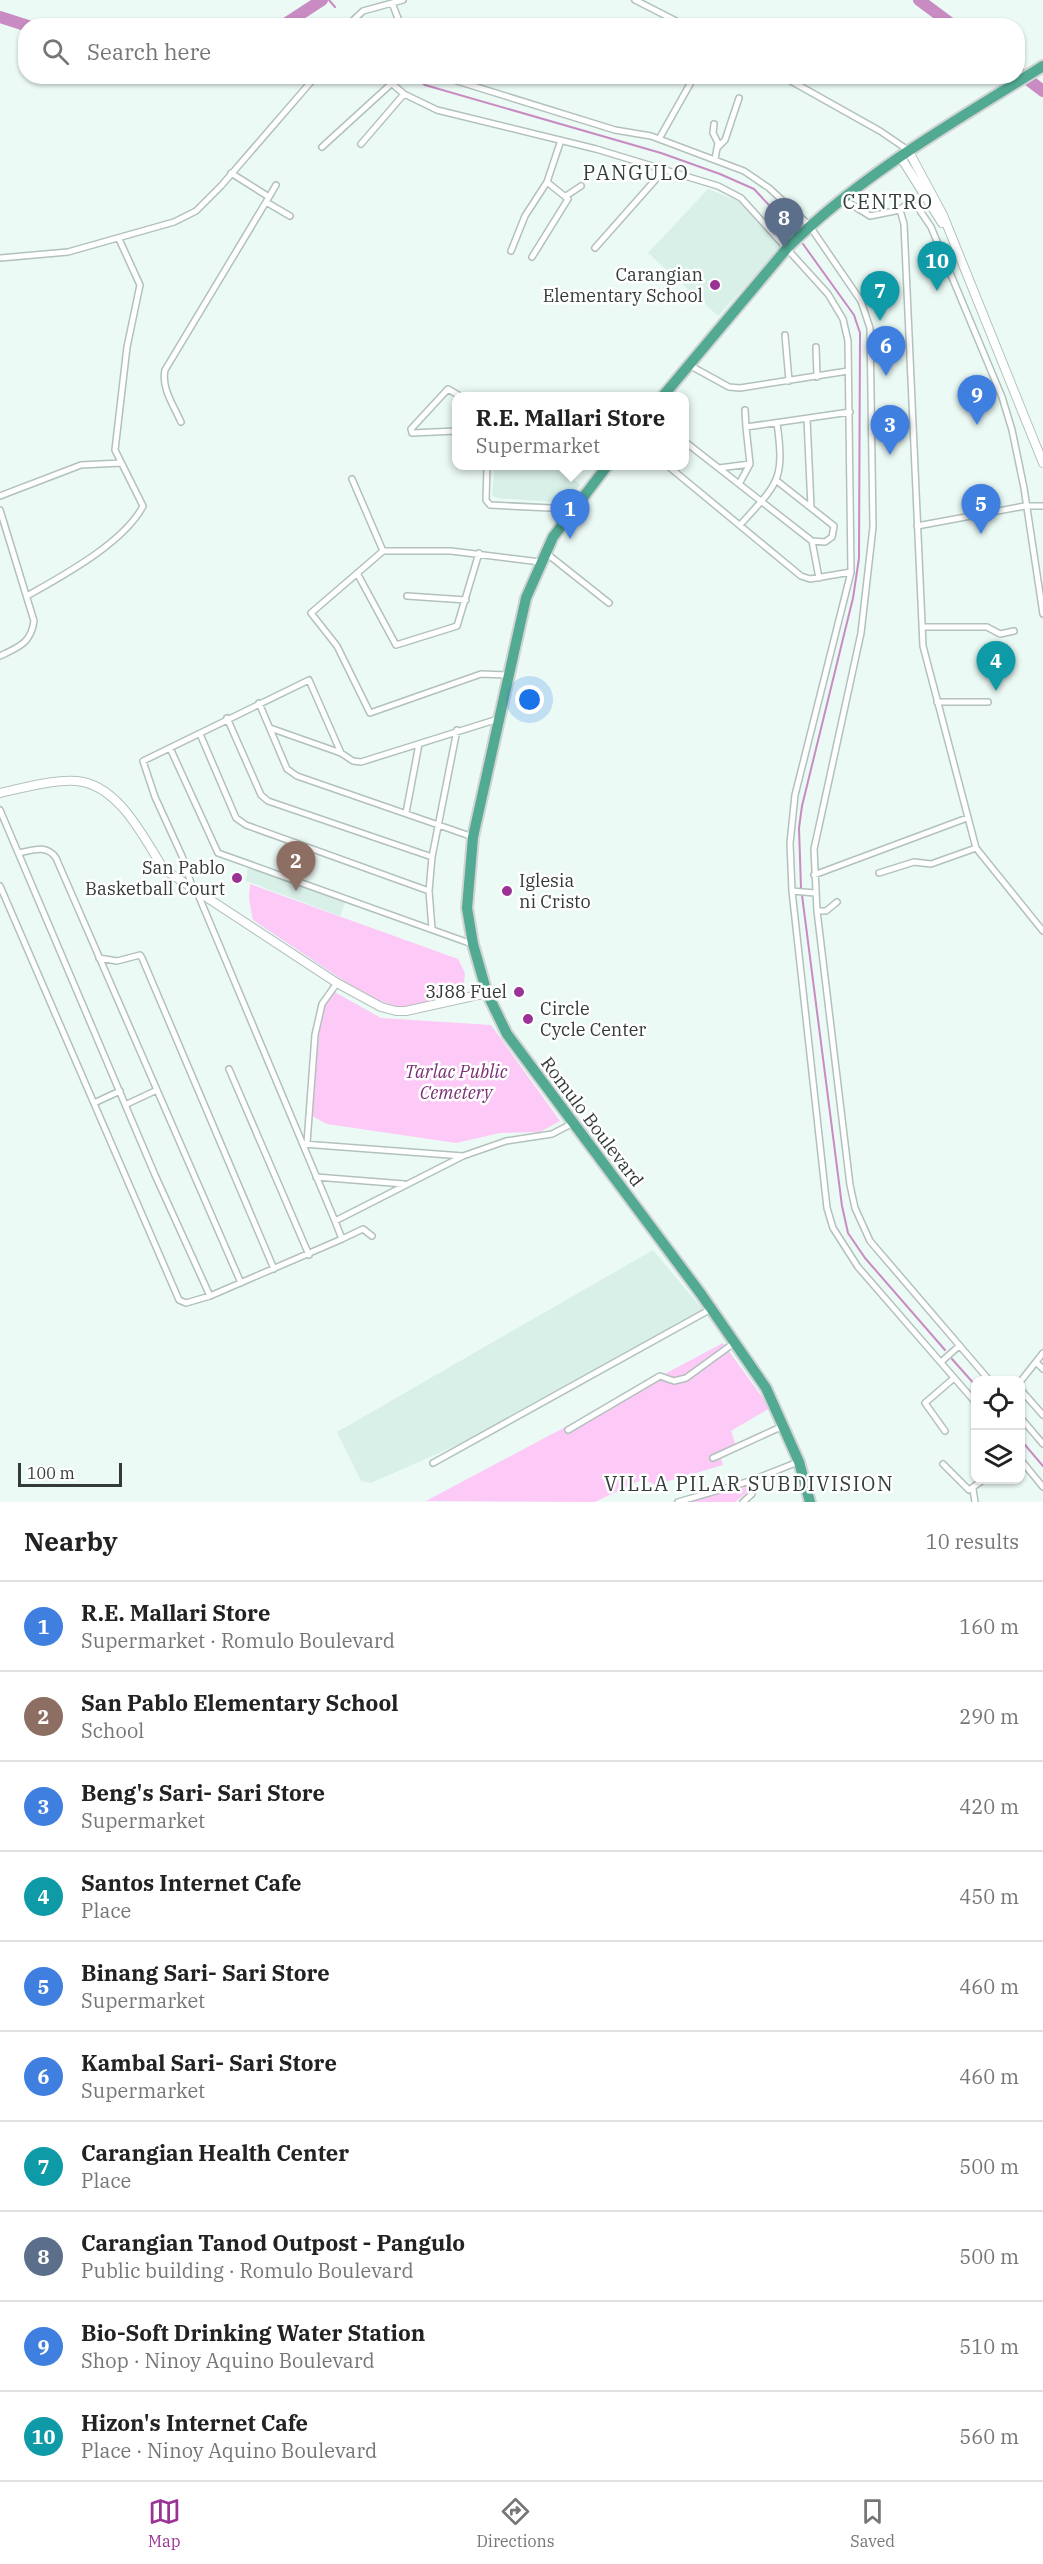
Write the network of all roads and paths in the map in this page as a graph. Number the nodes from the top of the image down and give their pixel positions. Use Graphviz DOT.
graph roads {
  1 [pos="403,0"];
  2 [pos="635,0"];
  3 [pos="392,3"];
  4 [pos="356,18"];
  5 [pos="398,18"];
  6 [pos="671,18"];
  7 [pos="1043,66"];
  8 [pos="1025,77"];
  9 [pos="309,84"];
  10 [pos="391,84"];
  11 [pos="467,84"];
  12 [pos="690,84"];
  13 [pos="796,84"];
  14 [pos="1014,84"];
  15 [pos="404,94"];
  16 [pos="739,98"];
  17 [pos="714,124"];
  18 [pos="659,139"];
  19 [pos="561,140"];
  20 [pos="361,144"];
  21 [pos="322,147"];
  22 [pos="717,148"];
  23 [pos="908,151"];
  24 [pos="715,159"];
  25 [pos="664,170"];
  26 [pos="231,173"];
  27 [pos="547,182"];
  28 [pos="276,185"];
  29 [pos="580,186"];
  30 [pos="566,195"];
  31 [pos="841,198"];
  32 [pos="268,199"];
  33 [pos="900,210"];
  34 [pos="290,216"];
  35 [pos="810,225"];
  36 [pos="118,239"];
  37 [pos="788,247"];
  38 [pos="595,248"];
  39 [pos="511,251"];
  40 [pos="532,256"];
  41 [pos="0,258"];
  42 [pos="785,335"];
  43 [pos="816,347"];
  44 [pos="689,365"];
  45 [pos="848,371"];
  46 [pos="817,377"];
  47 [pos="789,381"];
  48 [pos="453,392"];
  49 [pos="666,392"];
  50 [pos="745,410"];
  51 [pos="850,412"];
  52 [pos="807,419"];
  53 [pos="181,422"];
  54 [pos="777,423"];
  55 [pos="746,427"];
  56 [pos="452,431"];
  57 [pos="689,445"];
  58 [pos="121,463"];
  59 [pos="1043,463"];
  60 [pos="750,464"];
  61 [pos="719,468"];
  62 [pos="488,470"];
  63 [pos="603,470"];
  64 [pos="674,470"];
  65 [pos="352,479"];
  66 [pos="777,481"];
  67 [pos="739,484"];
  68 [pos="0,496"];
  69 [pos="761,502"];
  70 [pos="1025,506"];
  71 [pos="1043,506"];
  72 [pos="811,507"];
  73 [pos="572,509"];
  74 [pos="0,510"];
  75 [pos="740,525"];
  76 [pos="917,526"];
  77 [pos="812,541"];
  78 [pos="382,551"];
  79 [pos="479,553"];
  80 [pos="542,557"];
  81 [pos="851,572"];
  82 [pos="357,573"];
  83 [pos="819,578"];
  84 [pos="27,596"];
  85 [pos="407,596"];
  86 [pos="466,600"];
  87 [pos="609,603"];
  88 [pos="1043,614"];
  89 [pos="922,627"];
  90 [pos="1014,631"];
  91 [pos="0,656"];
  92 [pos="507,675"];
  93 [pos="937,702"];
  94 [pos="988,702"];
  95 [pos="259,703"];
  96 [pos="227,718"];
  97 [pos="498,719"];
  98 [pos="270,728"];
  99 [pos="457,730"];
  100 [pos="200,734"];
  101 [pos="419,744"];
  102 [pos="170,748"];
  103 [pos="340,753"];
  104 [pos="0,793"];
  105 [pos="0,810"];
  106 [pos="406,813"];
  107 [pos="968,818"];
  108 [pos="440,826"];
  109 [pos="6,830"];
  110 [pos="0,835"];
  111 [pos="473,837"];
  112 [pos="976,848"];
  113 [pos="19,853"];
  114 [pos="432,857"];
  115 [pos="879,873"];
  116 [pos="814,874"];
  117 [pos="0,886"];
  118 [pos="195,890"];
  119 [pos="429,891"];
  120 [pos="792,891"];
  121 [pos="816,893"];
  122 [pos="837,902"];
  123 [pos="817,911"];
  124 [pos="432,929"];
  125 [pos="1043,931"];
  126 [pos="473,944"];
  127 [pos="99,958"];
  128 [pos="337,982"];
  129 [pos="487,993"];
  130 [pos="229,1069"];
  131 [pos="157,1090"];
  132 [pos="120,1091"];
  133 [pos="94,1103"];
  134 [pos="127,1104"];
  135 [pos="573,1123"];
  136 [pos="305,1144"];
  137 [pos="463,1156"];
  138 [pos="316,1177"];
  139 [pos="405,1184"];
  140 [pos="335,1221"];
  141 [pos="372,1236"];
  142 [pos="342,1239"];
  143 [pos="309,1254"];
  144 [pos="274,1269"];
  145 [pos="241,1283"];
  146 [pos="210,1296"];
  147 [pos="711,1309"];
  148 [pos="734,1343"];
  149 [pos="958,1346"];
  150 [pos="1043,1353"];
  151 [pos="941,1362"];
  152 [pos="1036,1362"];
  153 [pos="1043,1369"];
  154 [pos="985,1376"];
  155 [pos="1025,1376"];
  156 [pos="954,1378"];
  157 [pos="1025,1395"];
  158 [pos="971,1398"];
  159 [pos="1043,1415"];
  160 [pos="1025,1423"];
  161 [pos="783,1426"];
  162 [pos="568,1430"];
  163 [pos="945,1431"];
  164 [pos="1043,1444"];
  165 [pos="713,1458"];
  166 [pos="799,1462"];
  167 [pos="433,1463"];
  168 [pos="943,1464"];
  169 [pos="1025,1465"];
  170 [pos="750,1481"];
  171 [pos="978,1484"];
  172 [pos="1043,1487"];
  173 [pos="972,1489"];
  174 [pos="678,1502"];
  175 [pos="742,1502"];
  176 [pos="810,1502"];
  177 [pos="975,1502"];
  1 -- 3 [label="street"];
  2 -- 6 [label="street"];
  3 -- 4 [label="street"];
  3 -- 5 [label="street"];
  7 -- 8 [label="highway"];
  9 -- 26 [label="street"];
  10 -- 15 [label="street"];
  10 -- 21 [label="street"];
  11 -- 18 [label="street"];
  12 -- 18 [label="street"];
  13 -- 23 [label="street"];
  14 -- 23 [label="highway"];
  15 -- 19 [label="street"];
  15 -- 20 [label="street"];
  16 -- 22 [label="street"];
  17 -- 22 [label="street"];
  18 -- 24 [label="street"];
  19 -- 25 [label="street"];
  19 -- 27 [label="street"];
  22 -- 24 [label="street"];
  23 -- 31 [label="highway"];
  23 -- 59 [label="street"];
  24 -- 35 [label="street"];
  25 -- 37 [label="street"];
  25 -- 38 [label="street"];
  26 -- 32 [label="street"];
  26 -- 36 [label="street"];
  27 -- 30 [label="street"];
  27 -- 39 [label="street"];
  28 -- 32 [label="street"];
  29 -- 30 [label="street"];
  30 -- 40 [label="street"];
  31 -- 33 [label="street"];
  31 -- 35 [label="highway"];
  32 -- 34 [label="street"];
  32 -- 53 [label="street"];
  33 -- 70 [label="street"];
  33 -- 76 [label="street"];
  35 -- 37 [label="highway"];
  35 -- 116 [label="street"];
  36 -- 41 [label="street"];
  36 -- 58 [label="street"];
  37 -- 44 [label="highway"];
  37 -- 45 [label="street"];
  42 -- 47 [label="street"];
  43 -- 46 [label="street"];
  44 -- 47 [label="street"];
  44 -- 49 [label="highway"];
  45 -- 46 [label="street"];
  45 -- 51 [label="street"];
  46 -- 47 [label="street"];
  48 -- 56 [label="street"];
  50 -- 55 [label="street"];
  51 -- 52 [label="street"];
  51 -- 81 [label="street"];
  52 -- 54 [label="street"];
  52 -- 72 [label="street"];
  54 -- 55 [label="street"];
  54 -- 66 [label="street"];
  55 -- 60 [label="street"];
  57 -- 61 [label="street"];
  58 -- 68 [label="street"];
  58 -- 84 [label="street"];
  60 -- 61 [label="street"];
  60 -- 67 [label="street"];
  61 -- 67 [label="street"];
  62 -- 73 [label="street"];
  63 -- 73 [label="highway, Romulo Boulevard"];
  64 -- 75 [label="street"];
  65 -- 78 [label="street"];
  66 -- 69 [label="street"];
  66 -- 72 [label="street"];
  67 -- 69 [label="street"];
  69 -- 75 [label="street"];
  69 -- 77 [label="street"];
  70 -- 71 [label="street"];
  70 -- 76 [label="street"];
  70 -- 88 [label="street"];
  72 -- 77 [label="street"];
  73 -- 80 [label="highway, Romulo Boulevard"];
  74 -- 84 [label="street"];
  75 -- 83 [label="street"];
  76 -- 89 [label="street"];
  77 -- 83 [label="street"];
  78 -- 79 [label="street"];
  78 -- 82 [label="street"];
  79 -- 80 [label="street"];
  79 -- 86 [label="street"];
  80 -- 87 [label="street"];
  80 -- 92 [label="highway, Romulo Boulevard"];
  81 -- 83 [label="street"];
  81 -- 120 [label="street"];
  82 -- 86 [label="street"];
  82 -- 92 [label="street"];
  84 -- 91 [label="street"];
  85 -- 86 [label="street"];
  89 -- 90 [label="street"];
  89 -- 93 [label="street"];
  92 -- 97 [label="highway, Romulo Boulevard"];
  93 -- 94 [label="street"];
  93 -- 107 [label="street"];
  95 -- 96 [label="street"];
  95 -- 98 [label="street"];
  95 -- 103 [label="street"];
  96 -- 100 [label="street"];
  96 -- 114 [label="street"];
  97 -- 99 [label="street"];
  97 -- 111 [label="highway, Romulo Boulevard"];
  98 -- 103 [label="street"];
  98 -- 106 [label="street"];
  99 -- 101 [label="street"];
  99 -- 108 [label="street"];
  100 -- 102 [label="street"];
  100 -- 119 [label="street"];
  101 -- 103 [label="street"];
  101 -- 106 [label="street"];
  102 -- 118 [label="street"];
  102 -- 124 [label="street"];
  104 -- 118 [label="street"];
  105 -- 109 [label="street"];
  106 -- 108 [label="street"];
  107 -- 112 [label="street"];
  107 -- 116 [label="street"];
  108 -- 111 [label="street"];
  108 -- 114 [label="street"];
  109 -- 110 [label="street"];
  109 -- 113 [label="street"];
  111 -- 126 [label="highway, Romulo Boulevard"];
  112 -- 115 [label="street"];
  112 -- 125 [label="street"];
  113 -- 127 [label="street"];
  113 -- 132 [label="street"];
  114 -- 119 [label="street"];
  116 -- 121 [label="street"];
  117 -- 133 [label="street"];
  118 -- 128 [label="street"];
  118 -- 136 [label="street"];
  119 -- 124 [label="street"];
  120 -- 121 [label="street"];
  120 -- 151 [label="street"];
  121 -- 123 [label="street"];
  122 -- 123 [label="street"];
  123 -- 149 [label="street"];
  124 -- 126 [label="street"];
  126 -- 129 [label="highway, Romulo Boulevard"];
  127 -- 131 [label="street"];
  127 -- 144 [label="street"];
  128 -- 129 [label="street"];
  128 -- 136 [label="street"];
  129 -- 135 [label="highway, Romulo Boulevard"];
  130 -- 143 [label="street"];
  131 -- 134 [label="street"];
  131 -- 145 [label="street"];
  132 -- 133 [label="street"];
  132 -- 134 [label="street"];
  133 -- 146 [label="street"];
  134 -- 146 [label="street"];
  135 -- 137 [label="street"];
  135 -- 147 [label="highway, Romulo Boulevard"];
  136 -- 137 [label="street"];
  136 -- 138 [label="street"];
  137 -- 139 [label="street"];
  138 -- 139 [label="street"];
  138 -- 140 [label="street"];
  139 -- 140 [label="street"];
  140 -- 142 [label="street"];
  141 -- 142 [label="street"];
  142 -- 143 [label="street"];
  143 -- 144 [label="street"];
  144 -- 145 [label="street"];
  145 -- 146 [label="street"];
  147 -- 148 [label="highway, Romulo Boulevard"];
  147 -- 167 [label="street"];
  148 -- 161 [label="highway, Romulo Boulevard"];
  148 -- 162 [label="street"];
  149 -- 151 [label="street"];
  149 -- 154 [label="street"];
  150 -- 152 [label="street"];
  151 -- 156 [label="street"];
  152 -- 153 [label="street"];
  152 -- 155 [label="street"];
  156 -- 158 [label="street"];
  156 -- 163 [label="street"];
  157 -- 159 [label="street"];
  160 -- 164 [label="street"];
  161 -- 165 [label="street"];
  161 -- 166 [label="highway, Romulo Boulevard"];
  166 -- 170 [label="street"];
  166 -- 176 [label="highway, Romulo Boulevard"];
  168 -- 173 [label="street"];
  169 -- 172 [label="street"];
  170 -- 174 [label="street"];
  170 -- 175 [label="street"];
  171 -- 173 [label="street"];
  173 -- 177 [label="street"];
}
